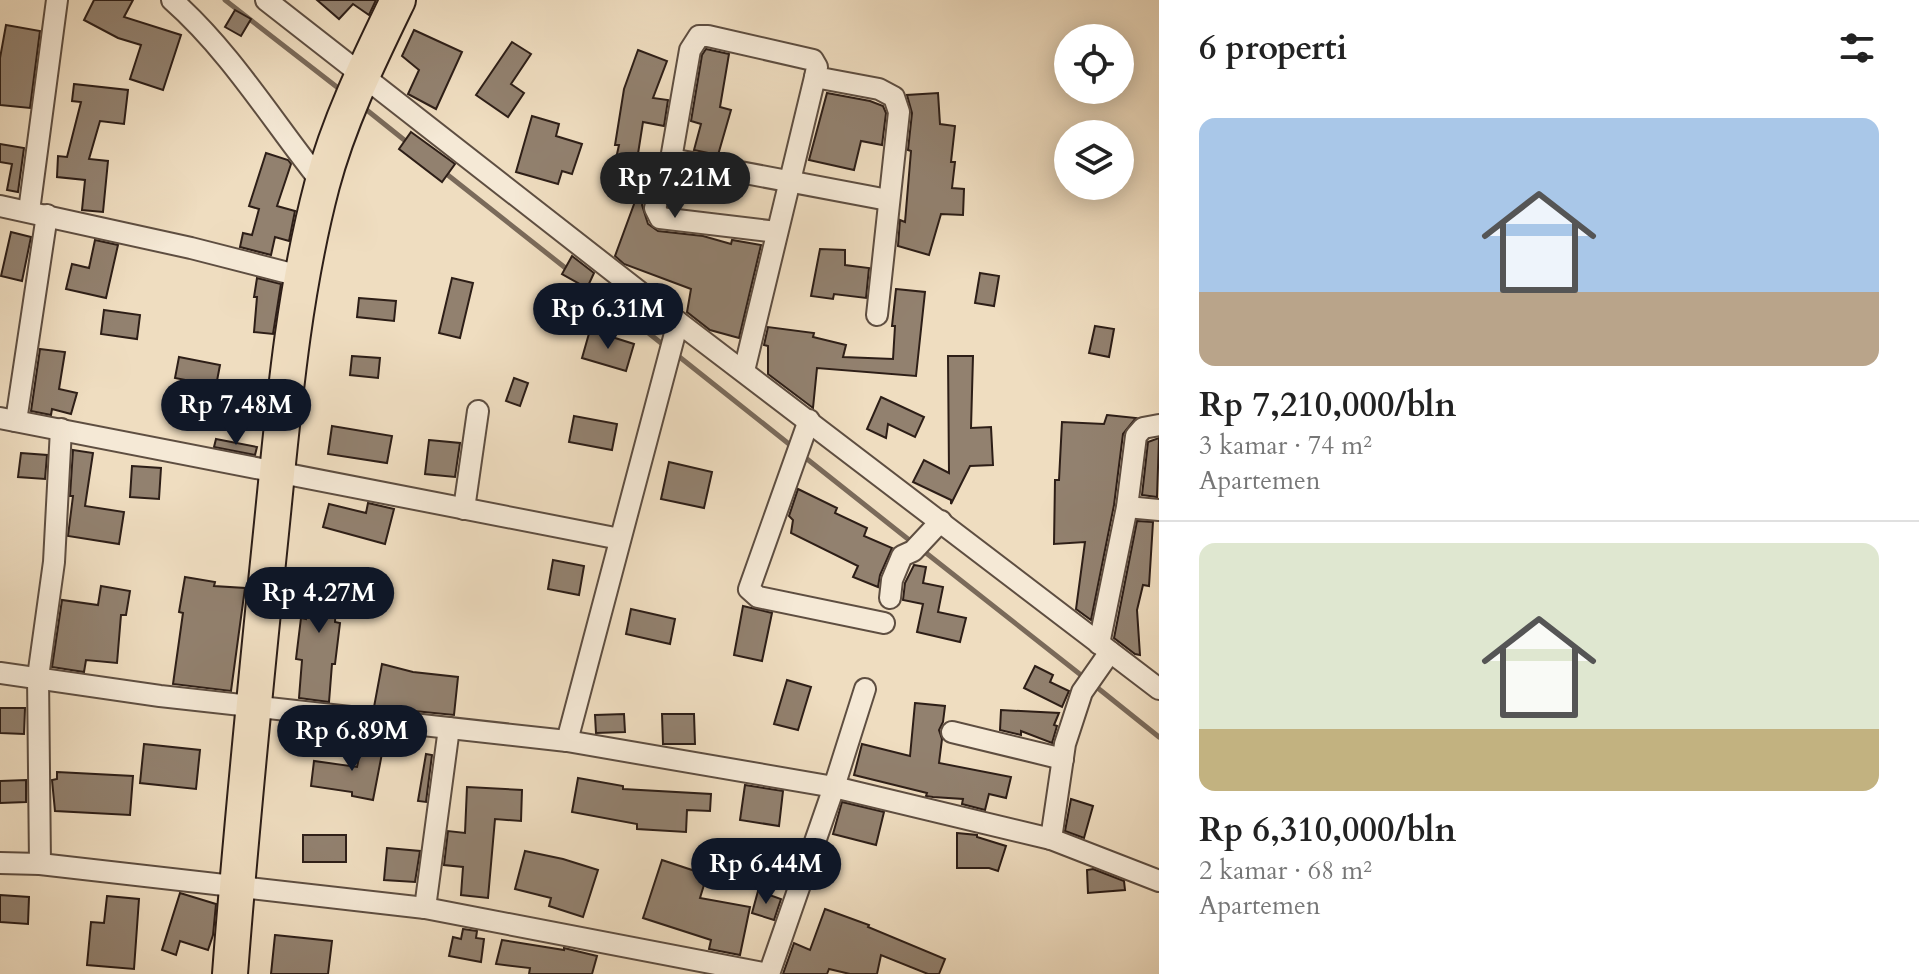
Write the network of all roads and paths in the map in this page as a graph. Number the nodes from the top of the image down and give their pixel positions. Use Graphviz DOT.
graph roads {
  1 [pos="57,0"];
  2 [pos="172,0"];
  3 [pos="266,0"];
  4 [pos="398,0"];
  5 [pos="815,77"];
  6 [pos="355,91"];
  7 [pos="671,159"];
  8 [pos="788,181"];
  9 [pos="322,183"];
  10 [pos="888,200"];
  11 [pos="0,206"];
  12 [pos="38,213"];
  13 [pos="777,232"];
  14 [pos="300,276"];
  15 [pos="877,315"];
  16 [pos="678,322"];
  17 [pos="744,371"];
  18 [pos="478,411"];
  19 [pos="8,420"];
  20 [pos="809,420"];
  21 [pos="1159,425"];
  22 [pos="61,429"];
  23 [pos="278,471"];
  24 [pos="1127,507"];
  25 [pos="464,509"];
  26 [pos="1159,510"];
  27 [pos="935,527"];
  28 [pos="620,539"];
  29 [pos="890,598"];
  30 [pos="884,623"];
  31 [pos="1105,648"];
  32 [pos="0,673"];
  33 [pos="38,677"];
  34 [pos="865,689"];
  35 [pos="1159,689"];
  36 [pos="253,706"];
  37 [pos="449,728"];
  38 [pos="952,732"];
  39 [pos="567,741"];
  40 [pos="1063,759"];
  41 [pos="834,787"];
  42 [pos="1051,839"];
  43 [pos="0,863"];
  44 [pos="40,864"];
  45 [pos="1159,881"];
  46 [pos="236,887"];
  47 [pos="425,908"];
  48 [pos="230,974"];
  49 [pos="769,974"];
  1 -- 12 [label="street"];
  2 -- 9 [label="street"];
  3 -- 6 [label="street"];
  4 -- 6 [label="highway"];
  5 -- 7 [label="street"];
  5 -- 8 [label="street"];
  5 -- 10 [label="street"];
  6 -- 9 [label="highway"];
  6 -- 16 [label="street"];
  7 -- 8 [label="street"];
  7 -- 13 [label="street"];
  8 -- 10 [label="street"];
  8 -- 13 [label="street"];
  9 -- 14 [label="highway"];
  10 -- 15 [label="street"];
  11 -- 12 [label="street"];
  12 -- 14 [label="street"];
  12 -- 19 [label="street"];
  13 -- 17 [label="street"];
  14 -- 23 [label="highway"];
  16 -- 17 [label="street"];
  16 -- 28 [label="street"];
  17 -- 20 [label="street"];
  18 -- 25 [label="street"];
  19 -- 22 [label="street"];
  20 -- 27 [label="street"];
  20 -- 30 [label="street"];
  21 -- 24 [label="street"];
  22 -- 23 [label="street"];
  22 -- 33 [label="street"];
  23 -- 25 [label="street"];
  23 -- 36 [label="highway"];
  24 -- 26 [label="street"];
  24 -- 31 [label="street"];
  25 -- 28 [label="street"];
  27 -- 29 [label="street"];
  27 -- 31 [label="street"];
  28 -- 39 [label="street"];
  31 -- 35 [label="street"];
  31 -- 40 [label="street"];
  32 -- 33 [label="street"];
  33 -- 36 [label="street"];
  33 -- 44 [label="street"];
  34 -- 41 [label="street"];
  36 -- 37 [label="street"];
  36 -- 46 [label="highway"];
  37 -- 39 [label="street"];
  37 -- 47 [label="street"];
  38 -- 40 [label="street"];
  39 -- 41 [label="street"];
  40 -- 42 [label="street"];
  41 -- 42 [label="street"];
  41 -- 49 [label="street"];
  42 -- 45 [label="street"];
  43 -- 44 [label="street"];
  44 -- 46 [label="street"];
  46 -- 47 [label="street"];
  46 -- 48 [label="highway"];
  47 -- 49 [label="street"];
}
